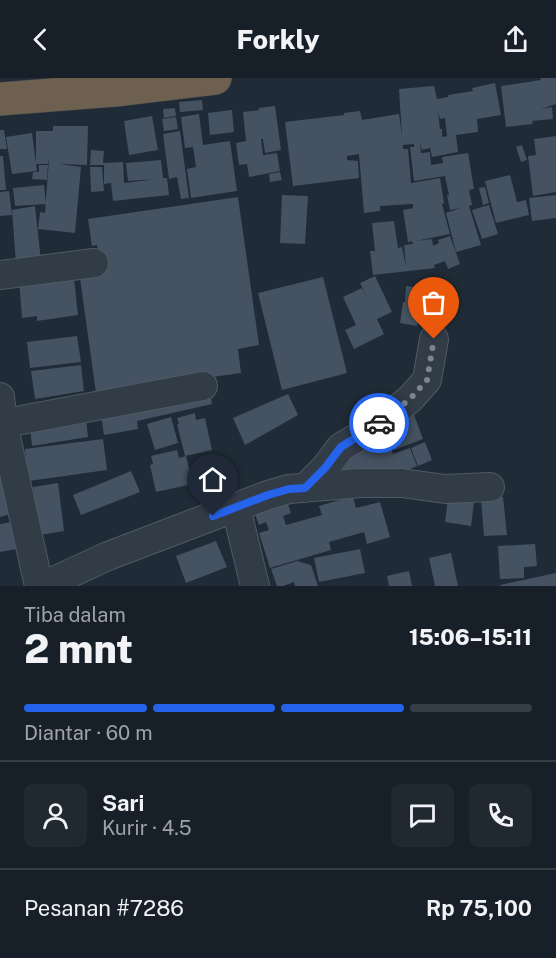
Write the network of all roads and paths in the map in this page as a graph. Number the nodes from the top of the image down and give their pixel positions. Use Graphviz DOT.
graph roads {
  1 [pos="215,78"];
  2 [pos="113,84"];
  3 [pos="0,99"];
  4 [pos="94,263"];
  5 [pos="0,275"];
  6 [pos="434,339"];
  7 [pos="203,386"];
  8 [pos="1,414"];
  9 [pos="490,487"];
  10 [pos="305,488"];
  11 [pos="236,508"];
  12 [pos="41,586"];
  13 [pos="255,586"];
  1 -- 2 [label="highway"];
  2 -- 3 [label="highway"];
  4 -- 5 [label="street"];
  6 -- 10 [label="street"];
  7 -- 8 [label="street"];
  8 -- 12 [label="street"];
  9 -- 10 [label="street"];
  10 -- 11 [label="street"];
  11 -- 12 [label="street"];
  11 -- 13 [label="street"];
}
